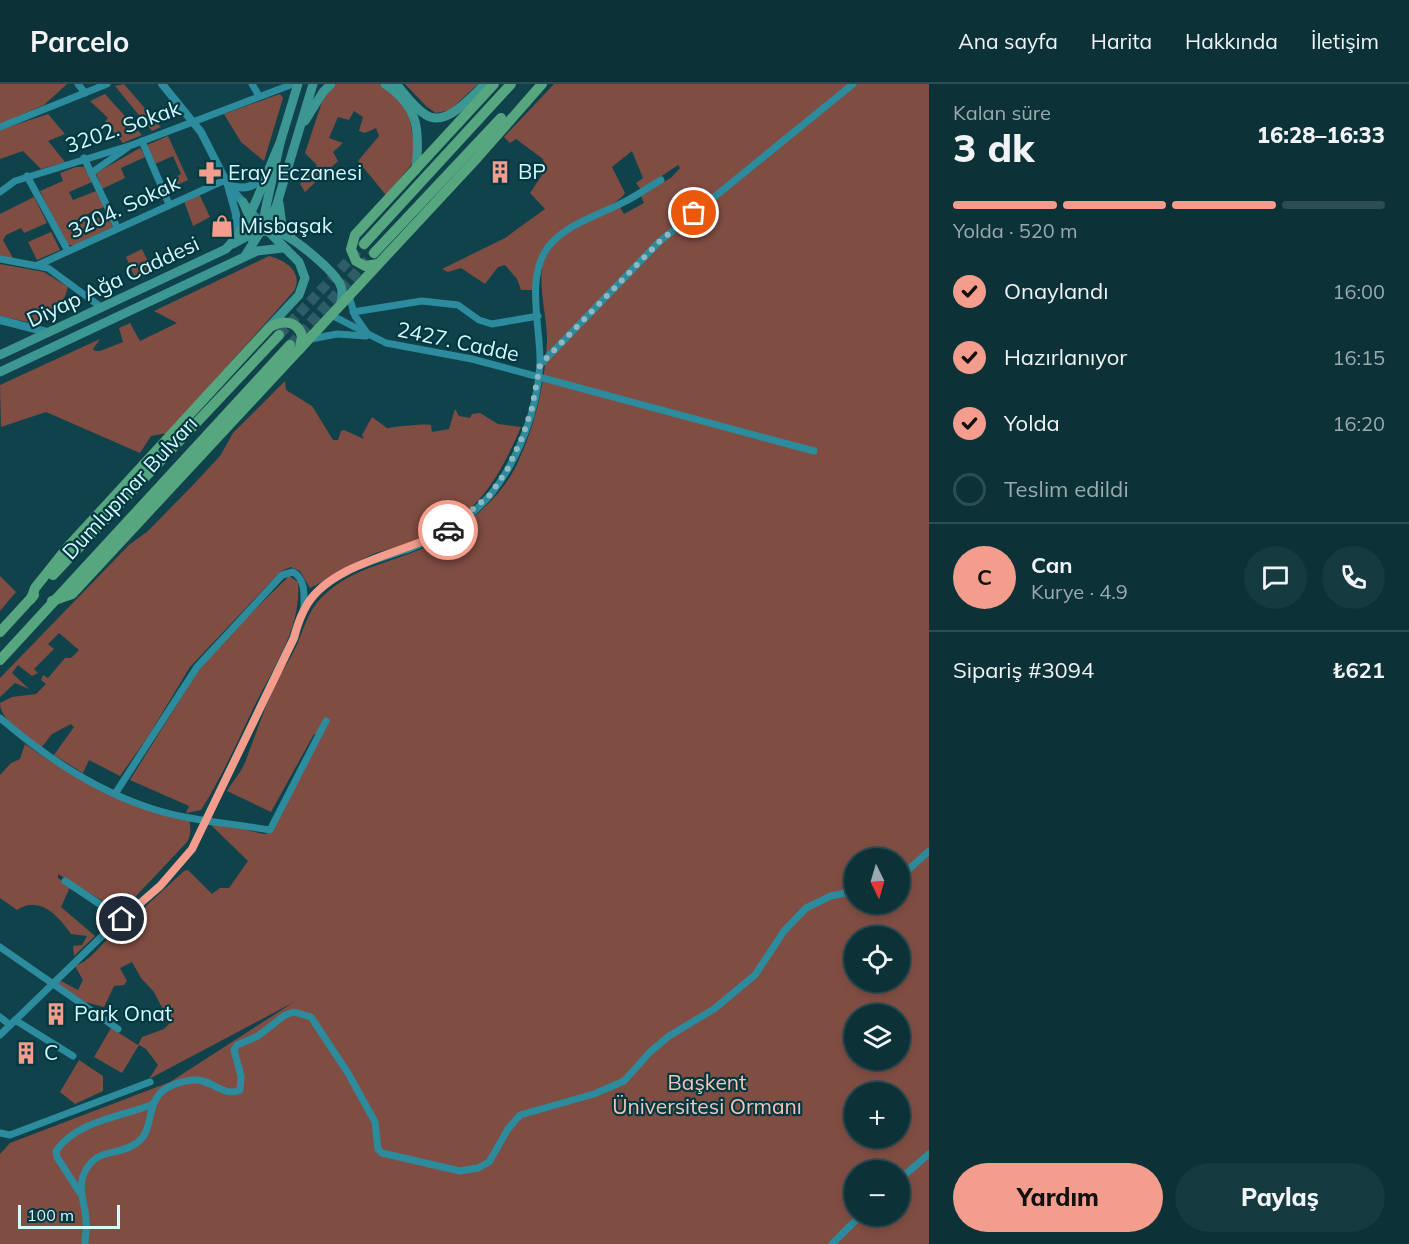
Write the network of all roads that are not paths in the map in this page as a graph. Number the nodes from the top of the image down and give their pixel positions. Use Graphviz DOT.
graph roads {
  1 [pos="78,84"];
  2 [pos="107,84"];
  3 [pos="162,84"];
  4 [pos="252,84"];
  5 [pos="293,84"];
  6 [pos="298,84"];
  7 [pos="313,84"];
  8 [pos="331,84"];
  9 [pos="385,84"];
  10 [pos="390,84"];
  11 [pos="396,84"];
  12 [pos="485,84"];
  13 [pos="494,84"];
  14 [pos="511,84"];
  15 [pos="534,84"];
  16 [pos="542,84"];
  17 [pos="853,84"];
  18 [pos="85,93"];
  19 [pos="259,96"];
  20 [pos="404,99"];
  21 [pos="193,120"];
  22 [pos="0,127"];
  23 [pos="297,134"];
  24 [pos="142,141"];
  25 [pos="280,143"];
  26 [pos="132,145"];
  27 [pos="84,158"];
  28 [pos="416,170"];
  29 [pos="91,173"];
  30 [pos="266,174"];
  31 [pos="27,176"];
  32 [pos="661,180"];
  33 [pos="226,182"];
  34 [pos="2,187"];
  35 [pos="280,197"];
  36 [pos="169,204"];
  37 [pos="249,208"];
  38 [pos="263,226"];
  39 [pos="117,227"];
  40 [pos="237,235"];
  41 [pos="292,239"];
  42 [pos="364,244"];
  43 [pos="283,248"];
  44 [pos="226,249"];
  45 [pos="68,252"];
  46 [pos="378,257"];
  47 [pos="242,258"];
  48 [pos="0,259"];
  49 [pos="38,265"];
  50 [pos="349,296"];
  51 [pos="101,307"];
  52 [pos="335,311"];
  53 [pos="353,312"];
  54 [pos="538,316"];
  55 [pos="0,320"];
  56 [pos="270,327"];
  57 [pos="47,332"];
  58 [pos="279,335"];
  59 [pos="371,337"];
  60 [pos="309,339"];
  61 [pos="295,347"];
  62 [pos="0,355"];
  63 [pos="540,365"];
  64 [pos="0,372"];
  65 [pos="538,377"];
  66 [pos="814,451"];
  67 [pos="31,599"];
  68 [pos="304,609"];
  69 [pos="0,632"];
  70 [pos="0,660"];
  71 [pos="0,718"];
  72 [pos="326,721"];
  73 [pos="115,794"];
  74 [pos="206,819"];
  75 [pos="929,850"];
  76 [pos="910,868"];
  77 [pos="65,881"];
  78 [pos="844,893"];
  79 [pos="122,919"];
  80 [pos="0,947"];
  81 [pos="52,985"];
  82 [pos="0,1017"];
  83 [pos="13,1022"];
  84 [pos="118,1029"];
  85 [pos="0,1035"];
  86 [pos="73,1056"];
  87 [pos="150,1083"];
  88 [pos="151,1105"];
  89 [pos="0,1132"];
  90 [pos="929,1154"];
  91 [pos="910,1170"];
  92 [pos="82,1195"];
  93 [pos="850,1226"];
  94 [pos="85,1244"];
  95 [pos="832,1244"];
  1 -- 18 [label="street"];
  2 -- 18 [label="street"];
  3 -- 21 [label="street"];
  4 -- 19 [label="street"];
  5 -- 19 [label="street, 3202. Sokak"];
  6 -- 25 [label="main road"];
  7 -- 23 [label="main road"];
  8 -- 23 [label="main road"];
  9 -- 20 [label="main road"];
  10 -- 20 [label="main road"];
  11 -- 12 [label="main road"];
  13 -- 28 [label="highway"];
  14 -- 42 [label="highway"];
  15 -- 46 [label="highway"];
  16 -- 46 [label="highway"];
  17 -- 63 [label="street"];
  18 -- 22 [label="street"];
  19 -- 21 [label="street, 3202. Sokak"];
  20 -- 28 [label="main road"];
  21 -- 24 [label="street, 3202. Sokak"];
  21 -- 33 [label="street"];
  23 -- 35 [label="main road"];
  24 -- 26 [label="street, 3202. Sokak"];
  24 -- 36 [label="street"];
  25 -- 30 [label="main road, Diyap Ağa Caddesi"];
  25 -- 38 [label="main road"];
  26 -- 27 [label="street, 3202. Sokak"];
  26 -- 29 [label="street"];
  27 -- 29 [label="street"];
  27 -- 31 [label="street, 3202. Sokak"];
  28 -- 46 [label="highway"];
  29 -- 39 [label="street"];
  30 -- 33 [label="street"];
  30 -- 37 [label="main road, Diyap Ağa Caddesi"];
  31 -- 34 [label="street, 3202. Sokak"];
  31 -- 45 [label="street"];
  32 -- 54 [label="street"];
  33 -- 36 [label="street, 3204. Sokak"];
  33 -- 37 [label="street"];
  33 -- 40 [label="street"];
  35 -- 38 [label="main road, Diyap Ağa Caddesi"];
  35 -- 41 [label="main road"];
  36 -- 39 [label="street, 3204. Sokak"];
  37 -- 38 [label="main road"];
  37 -- 38 [label="street"];
  37 -- 40 [label="main road, Diyap Ağa Caddesi"];
  38 -- 41 [label="main road"];
  38 -- 43 [label="main road"];
  38 -- 44 [label="main road"];
  38 -- 47 [label="main road, Diyap Ağa Caddesi"];
  39 -- 45 [label="street, 3204. Sokak"];
  40 -- 44 [label="main road, Diyap Ağa Caddesi"];
  41 -- 52 [label="main road"];
  43 -- 47 [label="main road, Diyap Ağa Caddesi"];
  43 -- 56 [label="main road"];
  44 -- 51 [label="main road, Diyap Ağa Caddesi"];
  45 -- 49 [label="street, 3204. Sokak"];
  46 -- 50 [label="highway"];
  47 -- 64 [label="main road, Diyap Ağa Caddesi"];
  48 -- 49 [label="street"];
  49 -- 51 [label="street"];
  50 -- 52 [label="highway"];
  50 -- 53 [label="street, 2427. Cadde"];
  51 -- 57 [label="main road, Diyap Ağa Caddesi"];
  52 -- 59 [label="street, 2427. Cadde"];
  52 -- 60 [label="highway"];
  53 -- 54 [label="street"];
  53 -- 59 [label="street, 2427. Cadde"];
  54 -- 63 [label="street"];
  55 -- 57 [label="street"];
  56 -- 61 [label="highway"];
  56 -- 67 [label="highway"];
  57 -- 62 [label="main road, Diyap Ağa Caddesi"];
  58 -- 67 [label="highway, Dumlupınar Bulvarı"];
  59 -- 60 [label="street, 2427. Cadde"];
  59 -- 65 [label="street, 2427. Cadde"];
  60 -- 61 [label="highway"];
  61 -- 70 [label="highway"];
  63 -- 65 [label="street"];
  65 -- 66 [label="street, 2427. Cadde"];
  65 -- 68 [label="street"];
  67 -- 69 [label="highway, Dumlupınar Bulvarı"];
  68 -- 73 [label="street"];
  68 -- 74 [label="street"];
  71 -- 73 [label="street"];
  72 -- 74 [label="street"];
  73 -- 74 [label="street"];
  74 -- 79 [label="street"];
  75 -- 76 [label="street"];
  77 -- 79 [label="street"];
  78 -- 88 [label="street"];
  79 -- 81 [label="street"];
  80 -- 81 [label="street"];
  81 -- 83 [label="street"];
  81 -- 84 [label="street"];
  82 -- 83 [label="street"];
  83 -- 85 [label="street"];
  83 -- 86 [label="street"];
  87 -- 89 [label="street"];
  88 -- 92 [label="street"];
  88 -- 92 [label="street"];
  90 -- 91 [label="street"];
  92 -- 94 [label="street"];
  93 -- 95 [label="street"];
}
